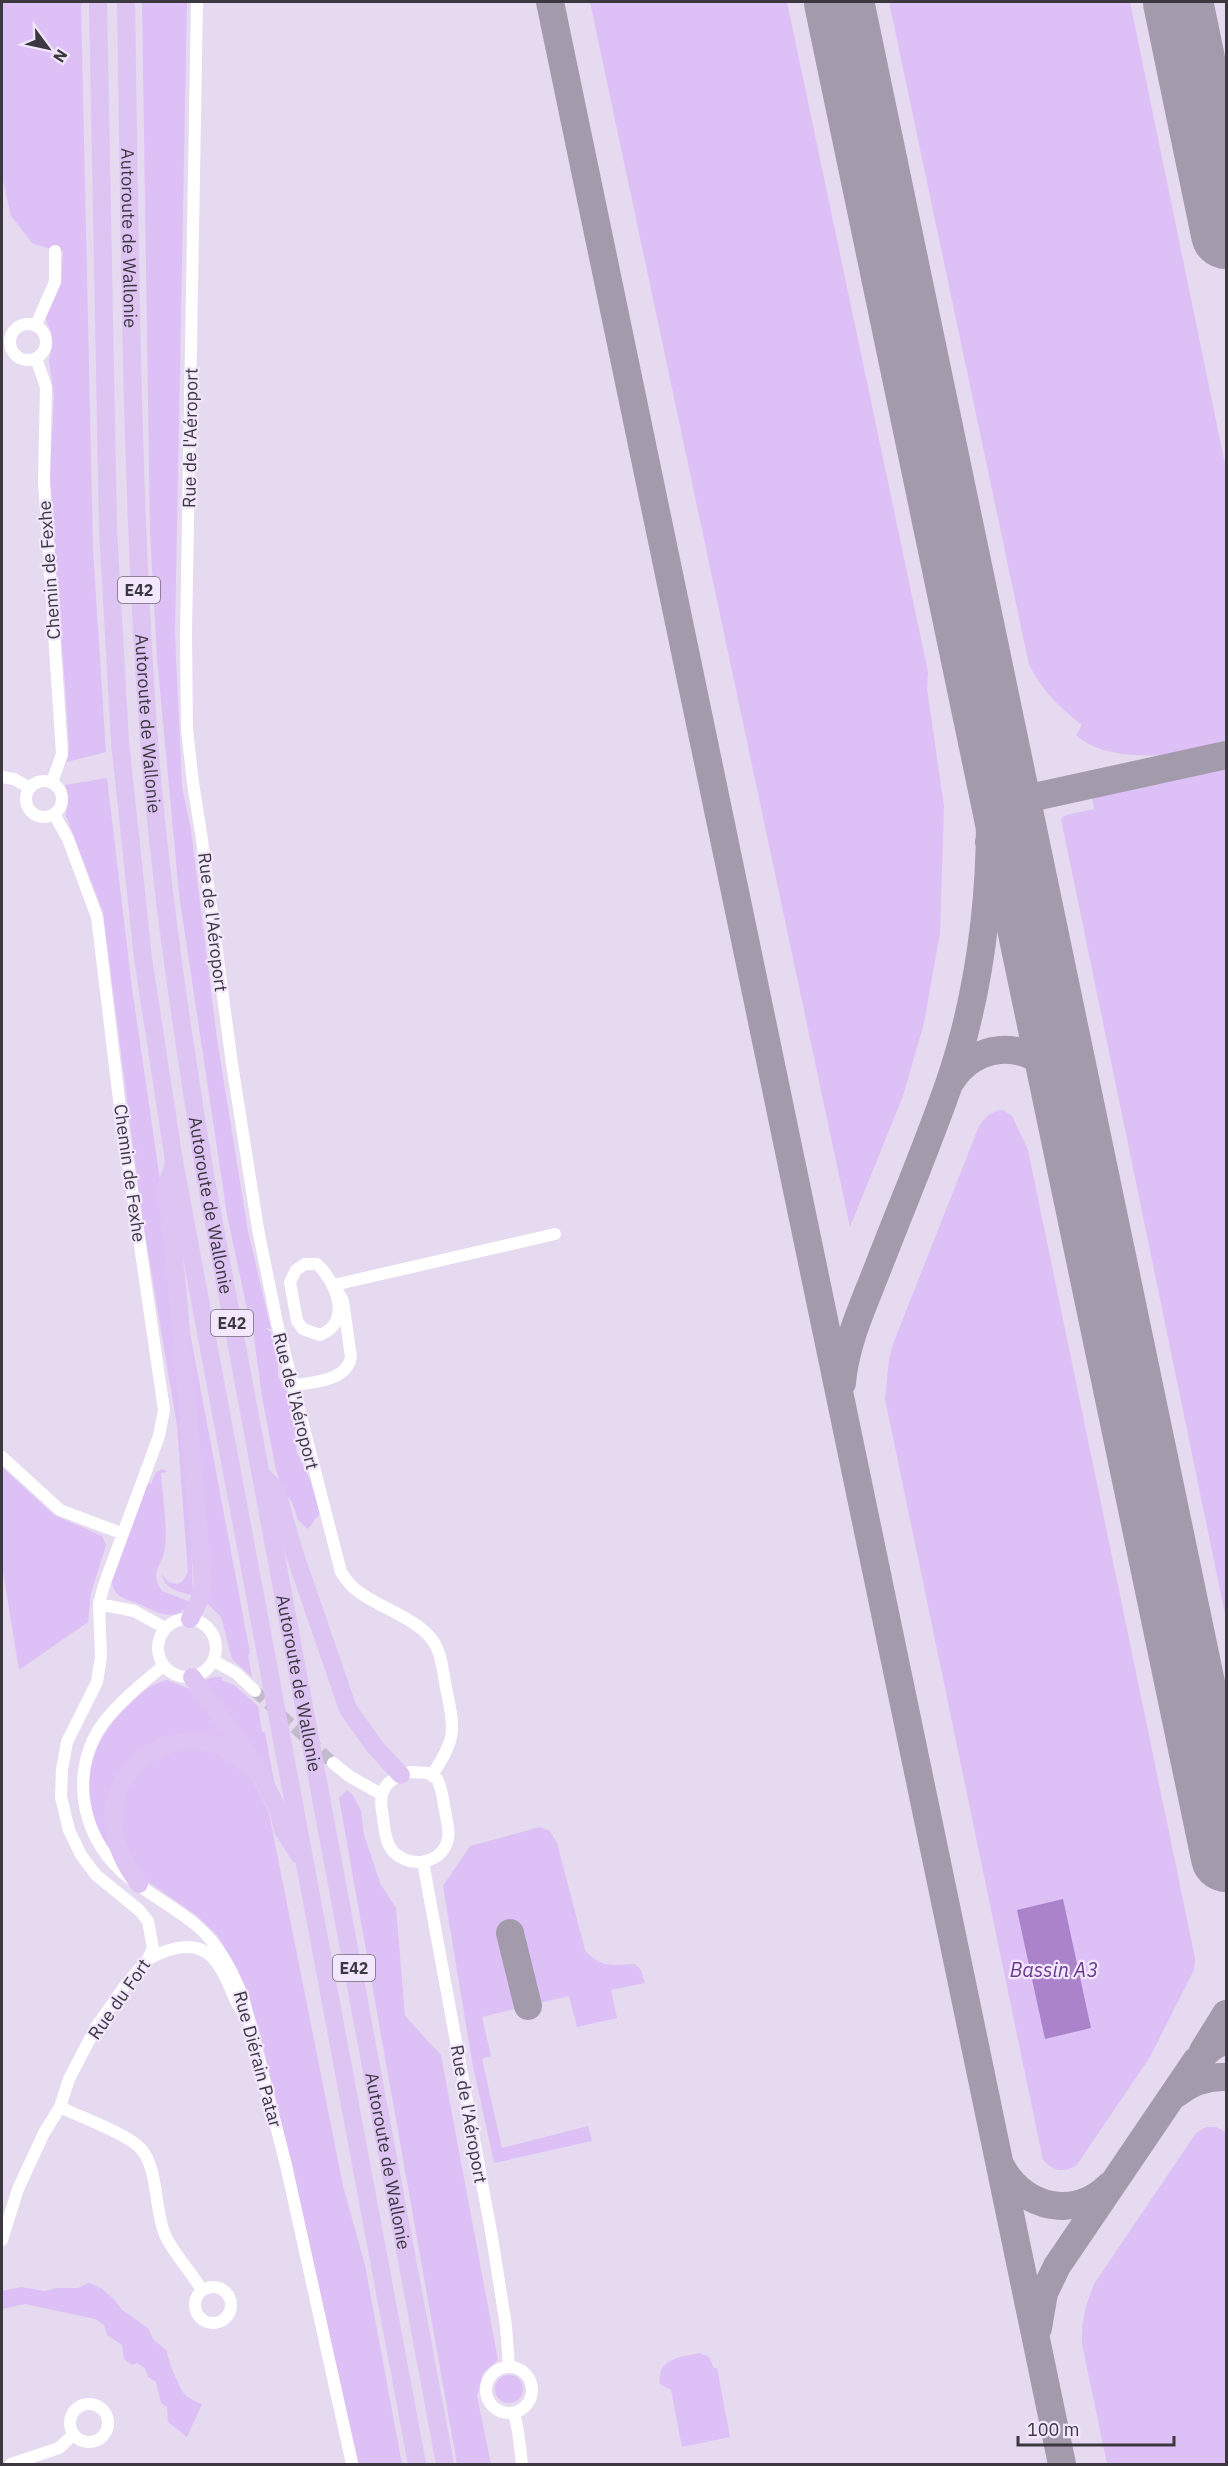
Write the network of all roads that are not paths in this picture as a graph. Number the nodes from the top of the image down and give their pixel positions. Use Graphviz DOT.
graph roads {
  1 [pos="98,2"];
  2 [pos="126,2"];
  3 [pos="197,2"];
  4 [pos="56,251"];
  5 [pos="36,325"];
  6 [pos="36,358"];
  7 [pos="2,777"];
  8 [pos="52,782"];
  9 [pos="30,788"];
  10 [pos="54,814"];
  11 [pos="174,1161"];
  12 [pos="555,1234"];
  13 [pos="334,1285"];
  14 [pos="293,1386"];
  15 [pos="2,1457"];
  16 [pos="260,1472"];
  17 [pos="121,1533"];
  18 [pos="99,1604"];
  19 [pos="190,1619"];
  20 [pos="165,1628"];
  21 [pos="214,1661"];
  22 [pos="163,1666"];
  23 [pos="192,1677"];
  24 [pos="255,1691"];
  25 [pos="333,1763"];
  26 [pos="259,1774"];
  27 [pos="401,1774"];
  28 [pos="432,1775"];
  29 [pos="381,1794"];
  30 [pos="304,1861"];
  31 [pos="423,1862"];
  32 [pos="139,1884"];
  33 [pos="148,1959"];
  34 [pos="251,2023"];
  35 [pos="60,2107"];
  36 [pos="2,2240"];
  37 [pos="202,2290"];
  38 [pos="509,2367"];
  39 [pos="514,2413"];
  40 [pos="74,2434"];
  41 [pos="11,2464"];
  42 [pos="352,2464"];
  43 [pos="417,2464"];
  44 [pos="446,2464"];
  45 [pos="522,2464"];
  1 -- 11 [label="highway, Autoroute de Wallonie / E42"];
  2 -- 16 [label="highway, Autoroute de Wallonie / E42"];
  3 -- 14 [label="street, Rue de l'Aéroport"];
  4 -- 5 [label="street"];
  5 -- 6 [label="street"];
  5 -- 6 [label="street"];
  6 -- 8 [label="street, Chemin de Fexhe"];
  7 -- 9 [label="street"];
  8 -- 9 [label="street"];
  8 -- 10 [label="street"];
  9 -- 10 [label="street"];
  10 -- 17 [label="street, Chemin de Fexhe"];
  11 -- 19 [label="highway"];
  11 -- 30 [label="highway, Autoroute de Wallonie / E42"];
  12 -- 13 [label="street"];
  13 -- 13 [label="street"];
  13 -- 14 [label="street"];
  14 -- 28 [label="street, Rue de l'Aéroport"];
  15 -- 17 [label="street"];
  16 -- 27 [label="highway"];
  16 -- 44 [label="highway, Autoroute de Wallonie / E42"];
  17 -- 18 [label="street, Rue du Fort"];
  18 -- 20 [label="street"];
  18 -- 33 [label="street, Rue du Fort"];
  19 -- 20 [label="street"];
  19 -- 21 [label="street"];
  20 -- 22 [label="street"];
  21 -- 23 [label="street"];
  21 -- 24 [label="street"];
  22 -- 23 [label="street"];
  22 -- 32 [label="street, Rue Diérain Patar"];
  23 -- 26 [label="highway"];
  25 -- 29 [label="street"];
  26 -- 30 [label="highway"];
  26 -- 32 [label="highway"];
  27 -- 28 [label="street"];
  27 -- 29 [label="street"];
  28 -- 31 [label="street"];
  29 -- 31 [label="street"];
  30 -- 43 [label="highway, Autoroute de Wallonie / E42"];
  31 -- 38 [label="street, Rue de l'Aéroport"];
  32 -- 34 [label="street, Rue Diérain Patar"];
  33 -- 34 [label="street"];
  33 -- 35 [label="street, Rue du Fort"];
  34 -- 42 [label="street, Rue Diérain Patar"];
  35 -- 36 [label="street, Rue du Fort"];
  35 -- 37 [label="street"];
  38 -- 39 [label="street"];
  38 -- 39 [label="street"];
  39 -- 45 [label="street"];
  40 -- 41 [label="street"];
}
